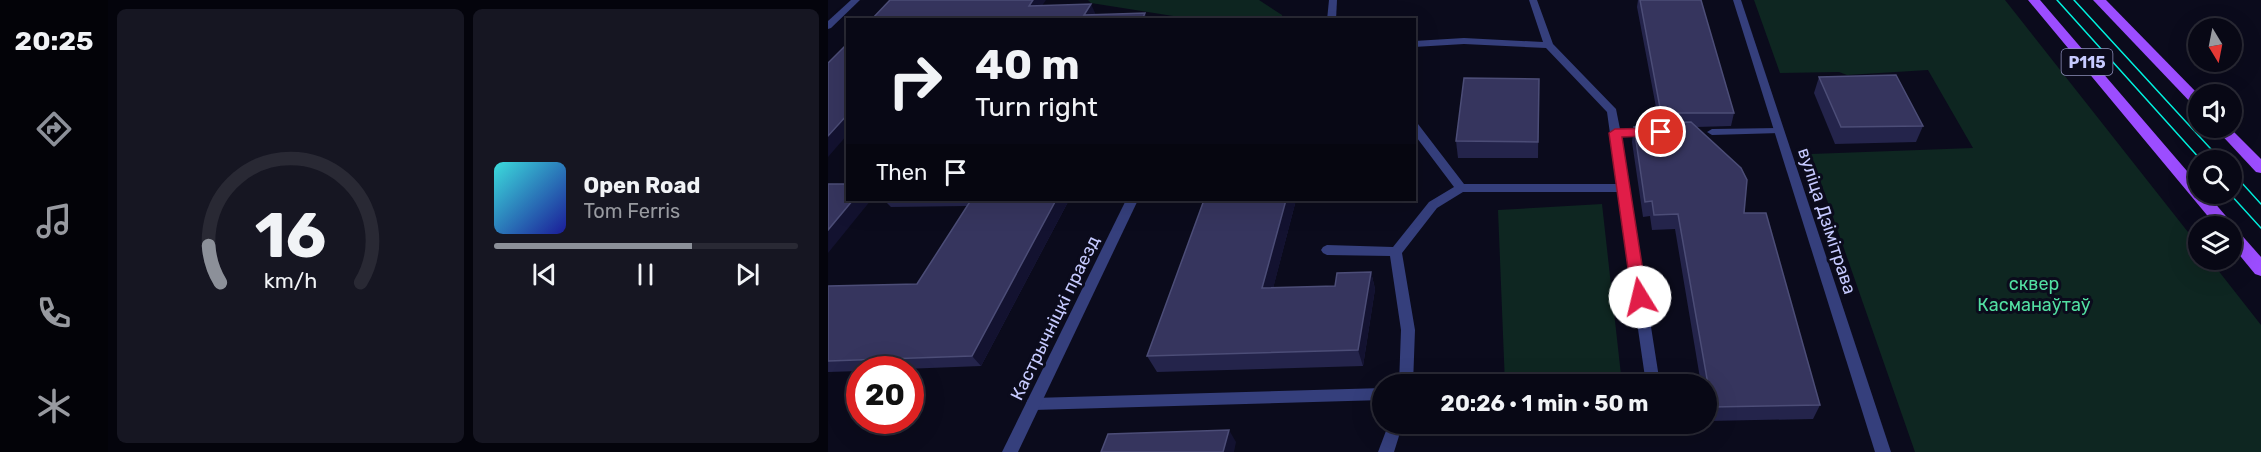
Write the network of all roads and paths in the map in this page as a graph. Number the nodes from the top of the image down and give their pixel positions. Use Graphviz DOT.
graph roads {
  1 [pos="856,0"];
  2 [pos="1333,0"];
  3 [pos="1533,0"];
  4 [pos="1737,0"];
  5 [pos="2034,0"];
  6 [pos="2099,0"];
  7 [pos="1331,18"];
  8 [pos="828,26"];
  9 [pos="1416,44"];
  10 [pos="1549,45"];
  11 [pos="2188,93"];
  12 [pos="1416,129"];
  13 [pos="1779,131"];
  14 [pos="1661,132"];
  15 [pos="1712,132"];
  16 [pos="1615,133"];
  17 [pos="2232,138"];
  18 [pos="2261,168"];
  19 [pos="1461,188"];
  20 [pos="1623,188"];
  21 [pos="1132,201"];
  22 [pos="2217,216"];
  23 [pos="2242,247"];
  24 [pos="1326,250"];
  25 [pos="1396,252"];
  26 [pos="2261,269"];
  27 [pos="1406,374"];
  28 [pos="1651,374"];
  29 [pos="1372,394"];
  30 [pos="1033,404"];
  31 [pos="1392,434"];
  32 [pos="1010,452"];
  33 [pos="1386,452"];
  34 [pos="1882,452"];
  1 -- 8 [label="street"];
  2 -- 7 [label="street"];
  3 -- 10 [label="street"];
  4 -- 13 [label="street, вуліца Дзімітрава"];
  5 -- 22 [label="main road, Р115"];
  6 -- 11 [label="main road, Р115"];
  9 -- 10 [label="street"];
  10 -- 16 [label="street"];
  12 -- 19 [label="street"];
  13 -- 15 [label="street"];
  13 -- 34 [label="street, вуліца Дзімітрава"];
  14 -- 16 [label="street"];
  16 -- 20 [label="street"];
  17 -- 18 [label="main road"];
  19 -- 20 [label="street"];
  19 -- 25 [label="street"];
  20 -- 28 [label="street"];
  21 -- 30 [label="street, Кастрычніцкі праезд"];
  23 -- 26 [label="main road"];
  24 -- 25 [label="street"];
  25 -- 27 [label="street"];
  29 -- 30 [label="street"];
  30 -- 32 [label="street, Кастрычніцкі праезд"];
  31 -- 33 [label="street"];
}
